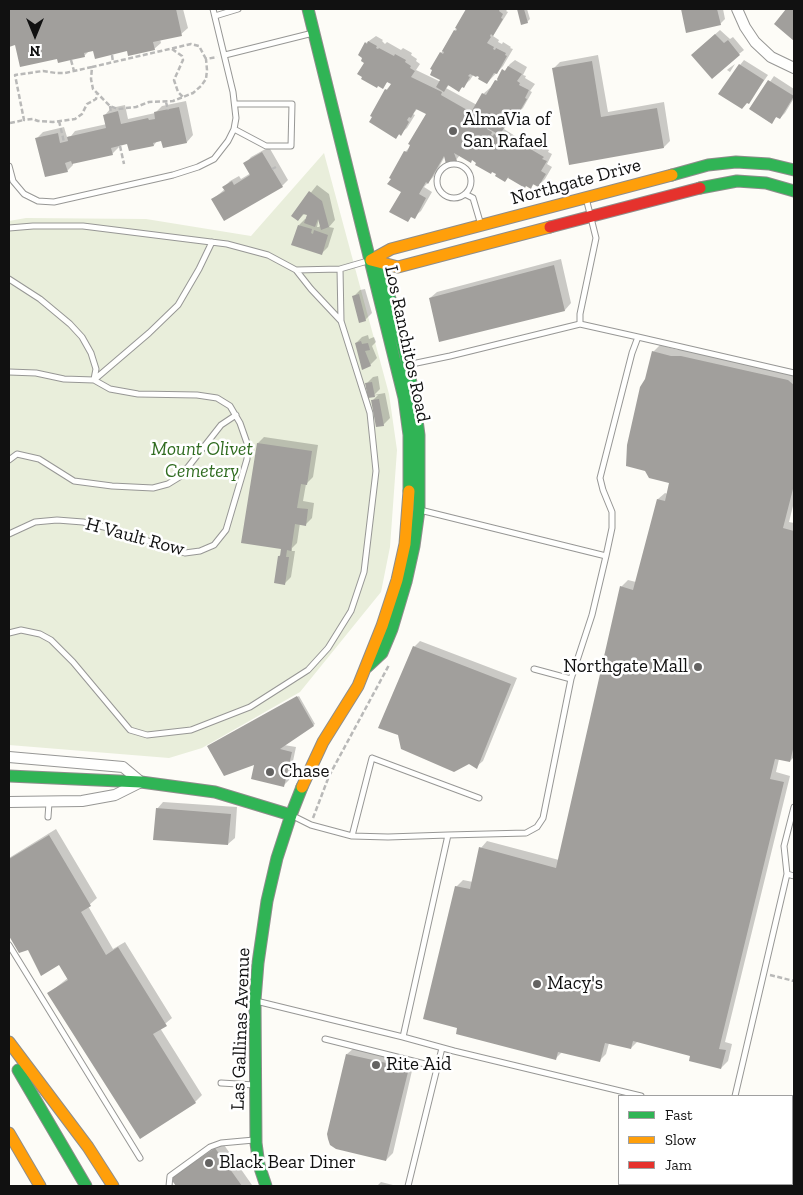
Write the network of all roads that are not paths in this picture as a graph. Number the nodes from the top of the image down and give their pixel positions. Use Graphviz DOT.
graph roads {
  1 [pos="213,9"];
  2 [pos="238,9"];
  3 [pos="308,9"];
  4 [pos="737,9"];
  5 [pos="215,16"];
  6 [pos="314,33"];
  7 [pos="225,55"];
  8 [pos="794,68"];
  9 [pos="235,104"];
  10 [pos="234,129"];
  11 [pos="9,166"];
  12 [pos="794,170"];
  13 [pos="794,191"];
  14 [pos="465,194"];
  15 [pos="586,198"];
  16 [pos="591,216"];
  17 [pos="481,225"];
  18 [pos="9,228"];
  19 [pos="212,242"];
  20 [pos="371,260"];
  21 [pos="340,268"];
  22 [pos="296,270"];
  23 [pos="9,279"];
  24 [pos="342,321"];
  25 [pos="580,324"];
  26 [pos="638,337"];
  27 [pos="407,365"];
  28 [pos="9,372"];
  29 [pos="794,373"];
  30 [pos="94,380"];
  31 [pos="236,415"];
  32 [pos="9,460"];
  33 [pos="414,509"];
  34 [pos="9,534"];
  35 [pos="606,556"];
  36 [pos="9,633"];
  37 [pos="534,669"];
  38 [pos="571,680"];
  39 [pos="9,757"];
  40 [pos="9,776"];
  41 [pos="141,782"];
  42 [pos="479,798"];
  43 [pos="9,802"];
  44 [pos="49,802"];
  45 [pos="794,808"];
  46 [pos="291,815"];
  47 [pos="48,817"];
  48 [pos="448,835"];
  49 [pos="352,836"];
  50 [pos="787,874"];
  51 [pos="794,876"];
  52 [pos="9,945"];
  53 [pos="255,1000"];
  54 [pos="403,1037"];
  55 [pos="326,1039"];
  56 [pos="9,1042"];
  57 [pos="442,1048"];
  58 [pos="9,1055"];
  59 [pos="437,1067"];
  60 [pos="221,1083"];
  61 [pos="256,1084"];
  62 [pos="637,1095"];
  63 [pos="735,1095"];
  64 [pos="9,1133"];
  65 [pos="256,1140"];
  66 [pos="140,1158"];
  67 [pos="40,1186"];
  68 [pos="86,1186"];
  69 [pos="113,1186"];
  70 [pos="170,1186"];
  71 [pos="266,1186"];
  72 [pos="408,1186"];
  1 -- 5 [label="lane"];
  2 -- 5 [label="lane"];
  3 -- 6 [label="main road, Los Ranchitos Road"];
  4 -- 8 [label="street"];
  5 -- 7 [label="lane"];
  6 -- 7 [label="lane"];
  6 -- 20 [label="main road, Los Ranchitos Road"];
  7 -- 9 [label="lane"];
  9 -- 10 [label="lane"];
  9 -- 10 [label="lane"];
  10 -- 11 [label="lane"];
  12 -- 15 [label="main road, Northgate Drive"];
  13 -- 16 [label="main road, Northgate Drive"];
  14 -- 14 [label="lane"];
  14 -- 17 [label="lane"];
  15 -- 16 [label="lane"];
  15 -- 17 [label="main road, Northgate Drive"];
  16 -- 20 [label="main road, Northgate Drive"];
  16 -- 25 [label="lane"];
  17 -- 20 [label="main road, Northgate Drive"];
  18 -- 19 [label="lane"];
  19 -- 22 [label="lane"];
  19 -- 30 [label="lane"];
  20 -- 21 [label="lane, Northgate Drive"];
  20 -- 27 [label="main road, Los Ranchitos Road"];
  20 -- 33 [label="main road, Los Ranchitos Road"];
  21 -- 22 [label="lane, Northgate Drive"];
  21 -- 24 [label="lane"];
  22 -- 24 [label="lane"];
  23 -- 30 [label="lane"];
  24 -- 36 [label="lane"];
  25 -- 26 [label="lane"];
  25 -- 27 [label="lane"];
  26 -- 29 [label="lane"];
  26 -- 35 [label="lane"];
  27 -- 33 [label="main road, Los Ranchitos Road"];
  28 -- 30 [label="lane"];
  30 -- 31 [label="lane"];
  31 -- 32 [label="lane"];
  31 -- 34 [label="lane, H Vault Row"];
  33 -- 35 [label="lane"];
  33 -- 46 [label="main road, Los Ranchitos Road"];
  35 -- 38 [label="lane"];
  37 -- 38 [label="lane"];
  38 -- 48 [label="lane"];
  39 -- 41 [label="street"];
  40 -- 41 [label="main road"];
  41 -- 44 [label="street"];
  41 -- 46 [label="main road"];
  42 -- 49 [label="lane"];
  43 -- 44 [label="street"];
  44 -- 47 [label="lane"];
  45 -- 50 [label="lane"];
  46 -- 49 [label="lane"];
  46 -- 53 [label="main road, Las Gallinas Avenue"];
  48 -- 49 [label="lane"];
  48 -- 54 [label="lane"];
  50 -- 51 [label="lane"];
  50 -- 63 [label="lane"];
  52 -- 66 [label="lane"];
  53 -- 54 [label="lane"];
  53 -- 61 [label="main road, Las Gallinas Avenue"];
  54 -- 57 [label="lane"];
  55 -- 59 [label="lane"];
  56 -- 69 [label="main road"];
  57 -- 59 [label="lane"];
  57 -- 62 [label="lane"];
  58 -- 68 [label="main road"];
  59 -- 72 [label="lane"];
  60 -- 61 [label="lane"];
  61 -- 65 [label="main road, Las Gallinas Avenue"];
  64 -- 67 [label="main road"];
  65 -- 70 [label="lane"];
  65 -- 71 [label="main road, Las Gallinas Avenue"];
}
